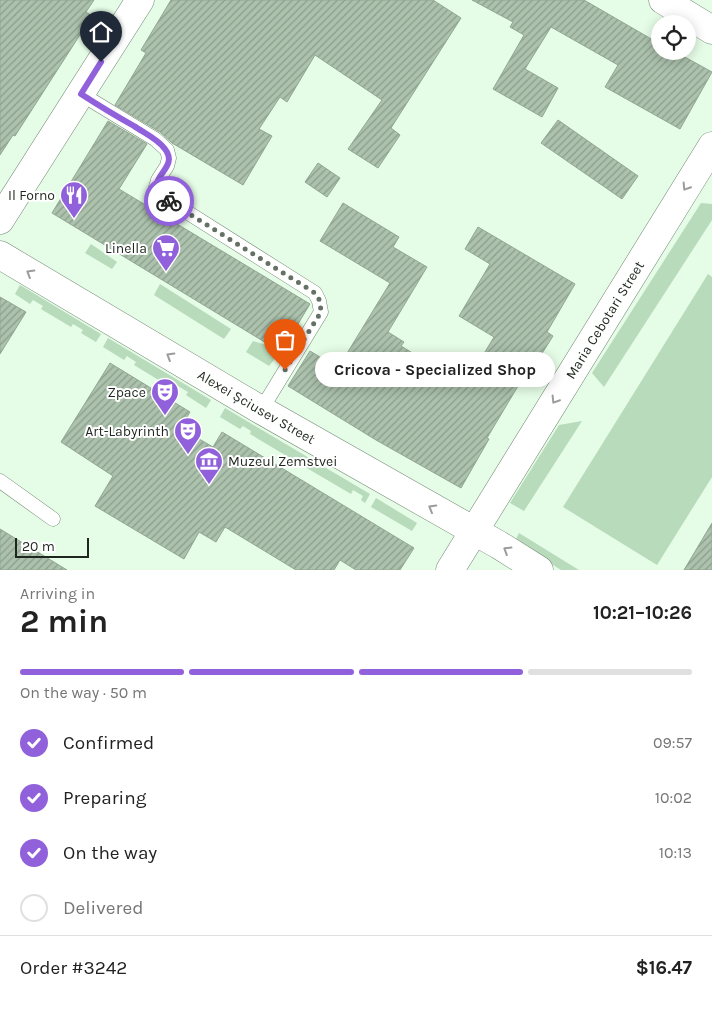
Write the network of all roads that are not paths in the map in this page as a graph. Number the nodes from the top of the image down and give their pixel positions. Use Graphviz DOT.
graph roads {
  1 [pos="140,0"];
  2 [pos="663,0"];
  3 [pos="712,30"];
  4 [pos="81,94"];
  5 [pos="712,146"];
  6 [pos="0,220"];
  7 [pos="0,255"];
  8 [pos="261,410"];
  9 [pos="0,481"];
  10 [pos="53,519"];
  11 [pos="474,532"];
  12 [pos="450,570"];
  13 [pos="539,570"];
  1 -- 4 [label="street"];
  2 -- 3 [label="street"];
  4 -- 6 [label="street"];
  4 -- 8 [label="lane"];
  5 -- 11 [label="street, Maria Cebotari Street, one-way"];
  8 -- 7 [label="street, Alexei Șciusev Street, one-way"];
  11 -- 8 [label="street, Alexei Șciusev Street, one-way"];
  9 -- 10 [label="lane"];
  11 -- 12 [label="street, Maria Cebotari Street"];
  13 -- 11 [label="street, Alexei Șciusev Street, one-way"];
}
